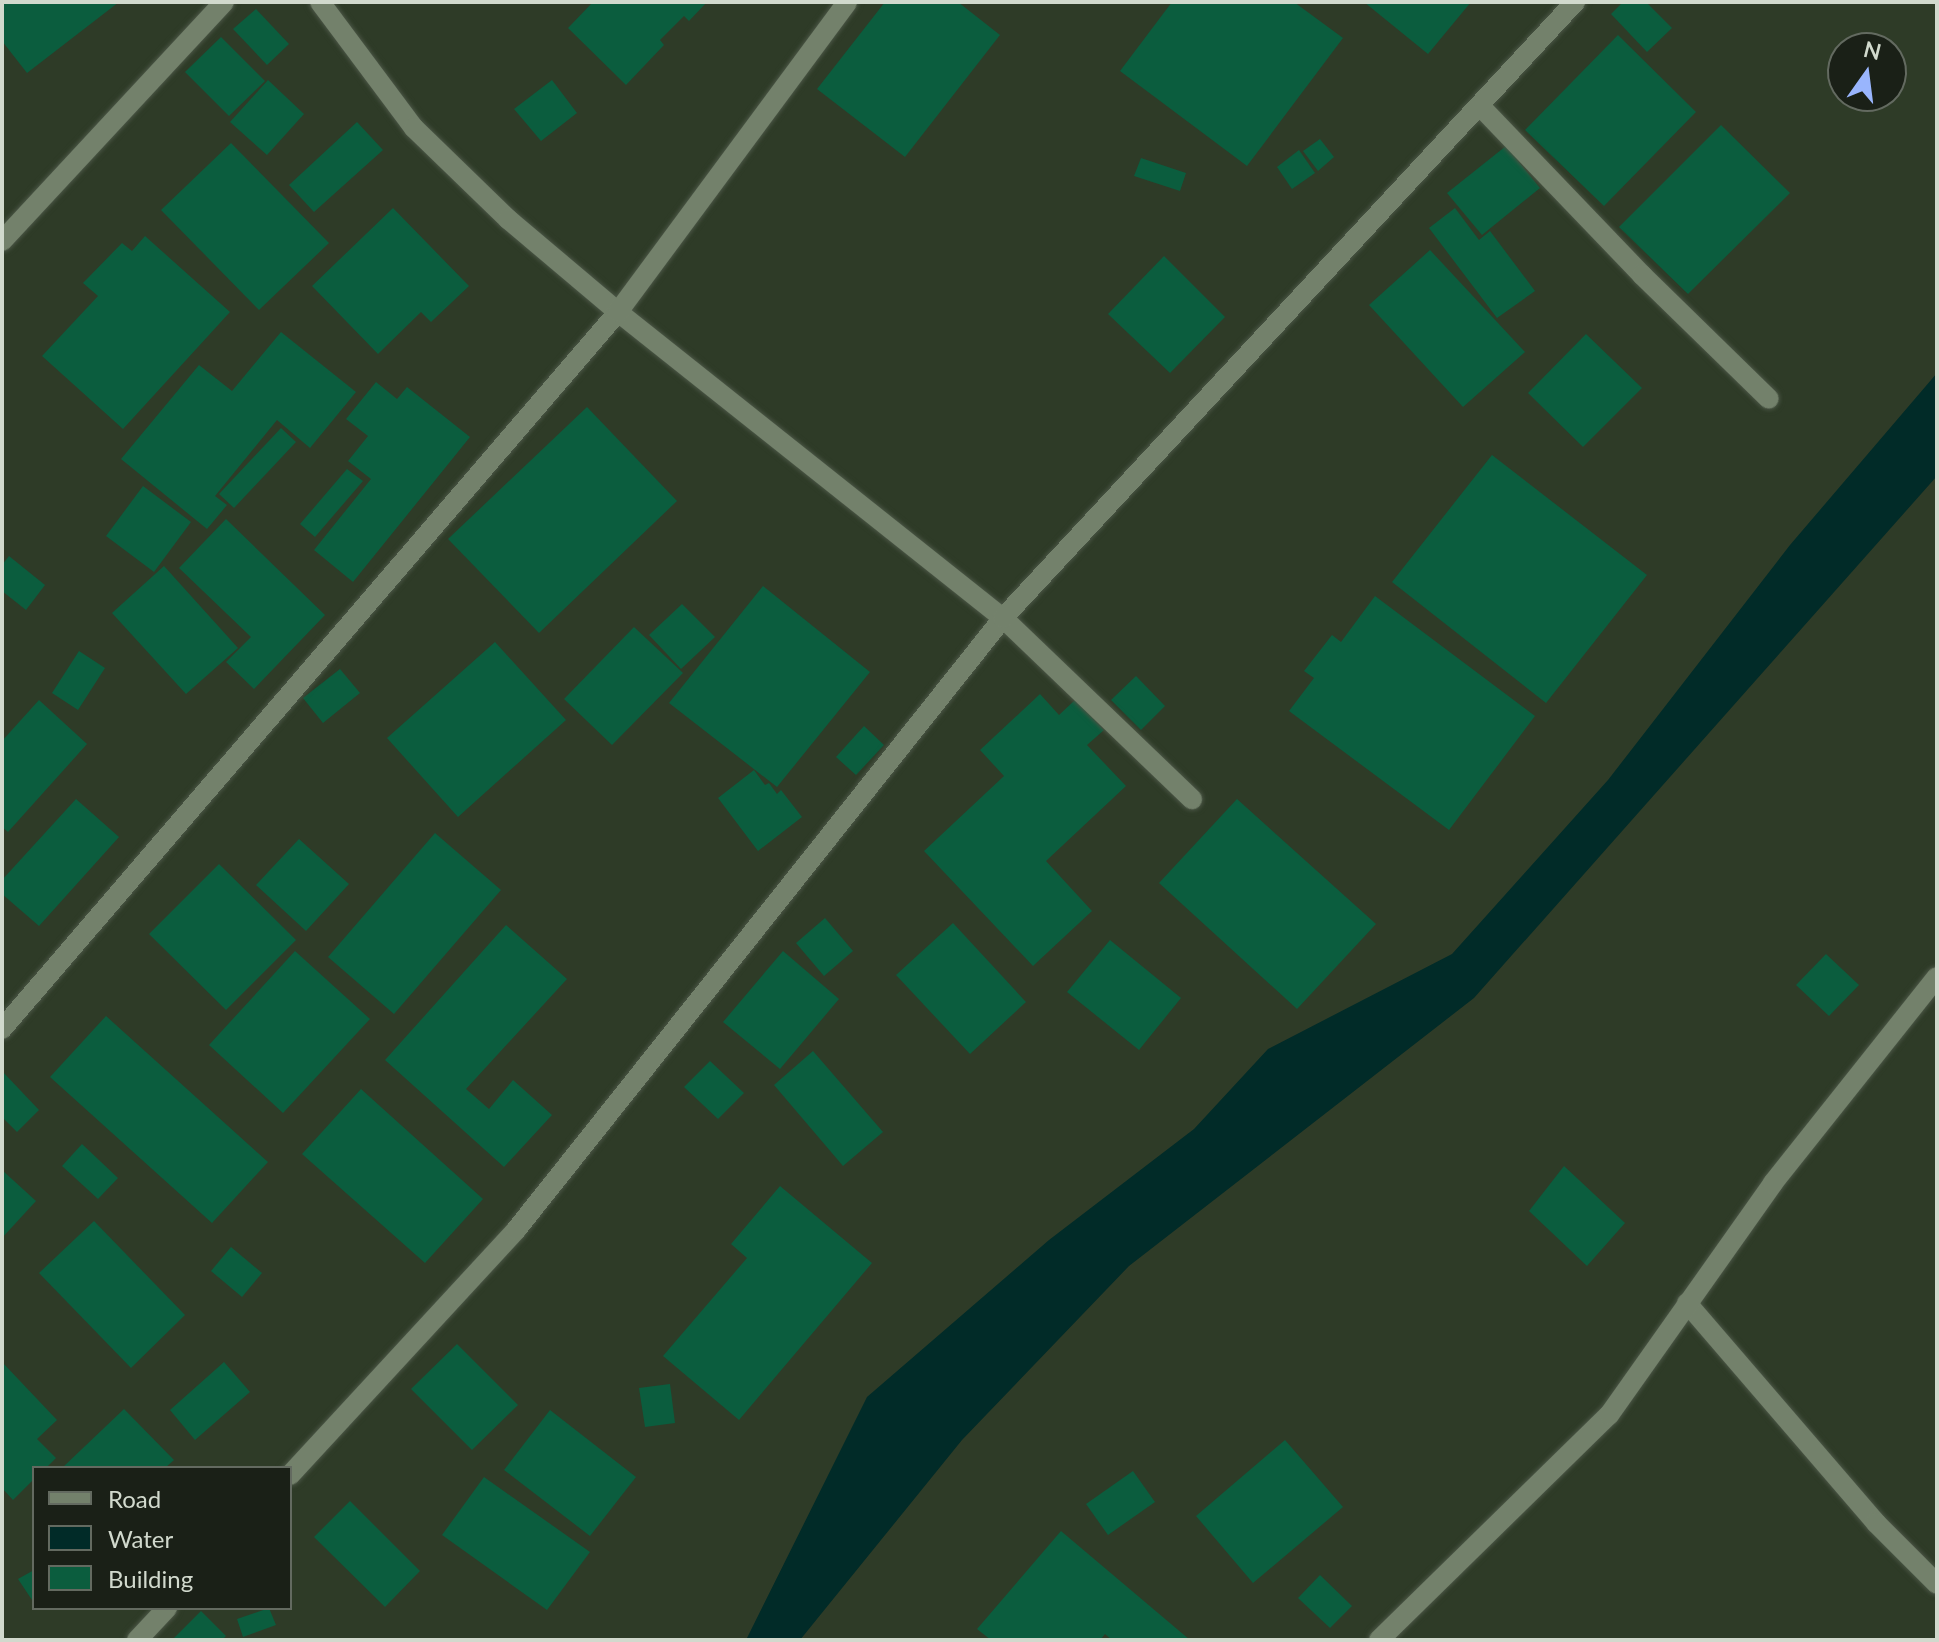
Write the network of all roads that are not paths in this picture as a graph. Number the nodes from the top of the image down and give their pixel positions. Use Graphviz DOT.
graph roads {
  1 [pos="224,2"];
  2 [pos="320,2"];
  3 [pos="847,2"];
  4 [pos="1575,2"];
  5 [pos="1481,107"];
  6 [pos="2,241"];
  7 [pos="618,312"];
  8 [pos="1769,399"];
  9 [pos="1003,618"];
  10 [pos="1192,799"];
  11 [pos="1937,977"];
  12 [pos="2,1029"];
  13 [pos="1687,1303"];
  14 [pos="292,1473"];
  15 [pos="1937,1584"];
  16 [pos="165,1610"];
  17 [pos="137,1640"];
  18 [pos="1379,1640"];
  1 -- 6 [label="street"];
  2 -- 7 [label="street"];
  3 -- 7 [label="street"];
  4 -- 5 [label="street"];
  5 -- 8 [label="street"];
  5 -- 9 [label="street"];
  7 -- 9 [label="street"];
  7 -- 12 [label="street"];
  9 -- 10 [label="street"];
  9 -- 14 [label="street"];
  11 -- 13 [label="street"];
  13 -- 15 [label="street"];
  13 -- 18 [label="street"];
  16 -- 17 [label="street"];
}
